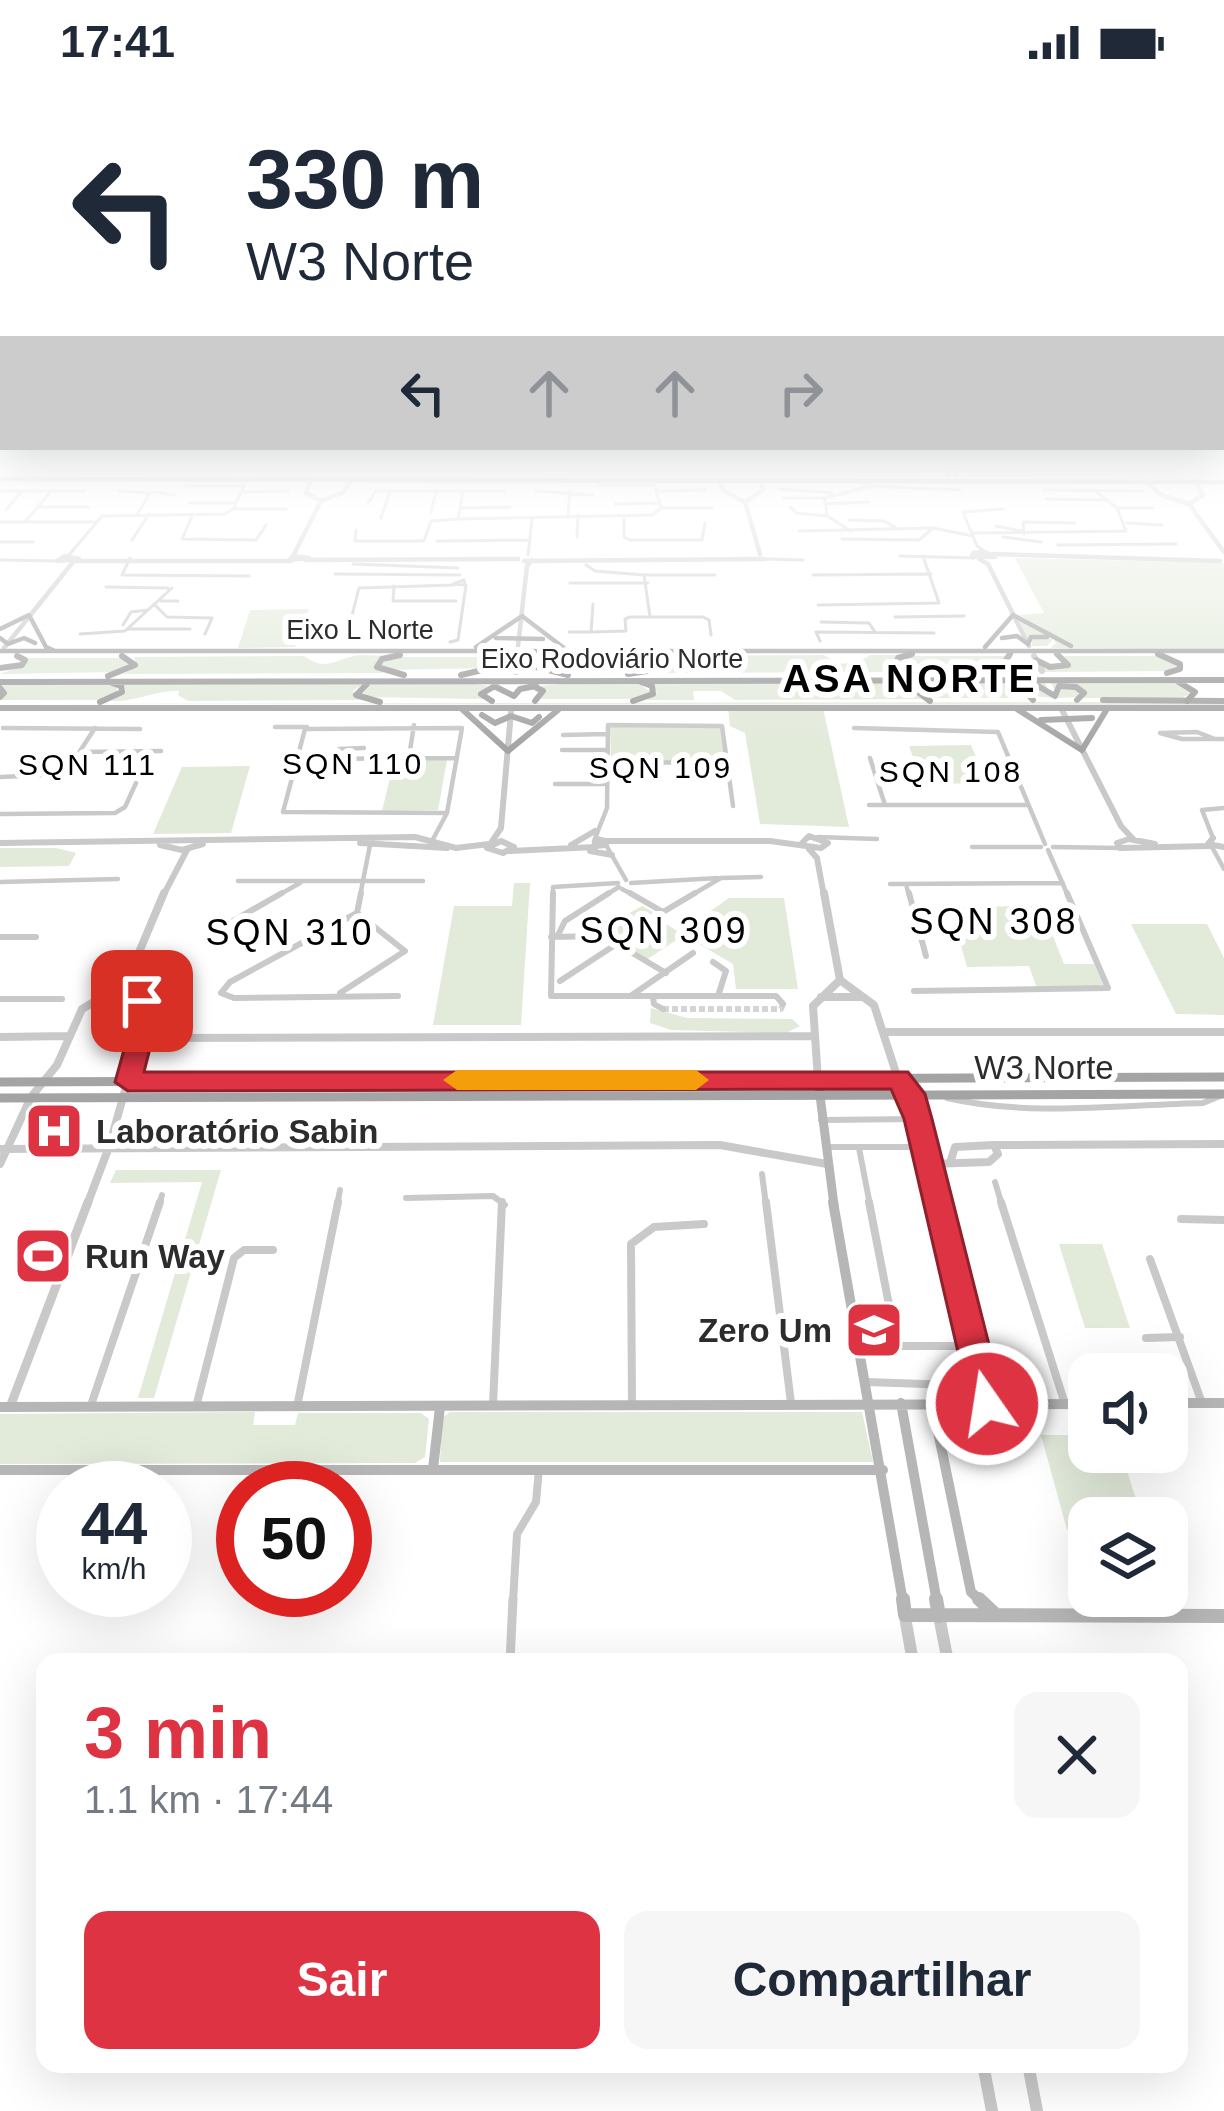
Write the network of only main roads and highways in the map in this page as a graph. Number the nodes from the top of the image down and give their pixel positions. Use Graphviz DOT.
graph roads {
  1 [pos="2,645"];
  2 [pos="980,649"];
  3 [pos="1047,649"];
  4 [pos="1084,649"];
  5 [pos="572,650"];
  6 [pos="465,651"];
  7 [pos="57,652"];
  8 [pos="501,652"];
  9 [pos="533,652"];
  10 [pos="1014,652"];
  11 [pos="1224,652"];
  12 [pos="16,654"];
  13 [pos="911,654"];
  14 [pos="1057,654"];
  15 [pos="1158,654"];
  16 [pos="400,655"];
  17 [pos="629,655"];
  18 [pos="122,656"];
  19 [pos="540,668"];
  20 [pos="493,669"];
  21 [pos="921,674"];
  22 [pos="404,675"];
  23 [pos="568,675"];
  24 [pos="108,676"];
  25 [pos="1167,676"];
  26 [pos="626,677"];
  27 [pos="1224,677"];
  28 [pos="463,678"];
  29 [pos="946,678"];
  30 [pos="0,679"];
  31 [pos="392,680"];
  32 [pos="581,680"];
  33 [pos="83,681"];
  34 [pos="496,686"];
  35 [pos="533,686"];
  36 [pos="931,700"];
  37 [pos="1033,700"];
  38 [pos="1187,700"];
  39 [pos="633,701"];
  40 [pos="100,702"];
  41 [pos="380,702"];
  42 [pos="1077,703"];
  43 [pos="494,704"];
  44 [pos="531,704"];
  45 [pos="0,705"];
  46 [pos="1224,705"];
  47 [pos="569,706"];
  48 [pos="1006,706"];
  49 [pos="1045,706"];
  50 [pos="1115,706"];
  51 [pos="454,707"];
  52 [pos="1224,1077"];
  53 [pos="898,1079"];
  54 [pos="967,1079"];
  55 [pos="1015,1079"];
  56 [pos="742,1080"];
  57 [pos="784,1080"];
  58 [pos="818,1080"];
  59 [pos="202,1081"];
  60 [pos="236,1081"];
  61 [pos="0,1083"];
  62 [pos="911,1094"];
  63 [pos="965,1094"];
  64 [pos="1223,1094"];
  65 [pos="819,1095"];
  66 [pos="996,1095"];
  67 [pos="203,1096"];
  68 [pos="738,1096"];
  69 [pos="764,1096"];
  70 [pos="0,1098"];
  71 [pos="870,1403"];
  72 [pos="901,1403"];
  73 [pos="950,1403"];
  74 [pos="1188,1403"];
  75 [pos="1224,1403"];
  76 [pos="987,1404"];
  77 [pos="1068,1404"];
  78 [pos="5,1407"];
  79 [pos="440,1407"];
  80 [pos="433,1468"];
  81 [pos="884,1469"];
  82 [pos="0,1470"];
  83 [pos="939,1616"];
  84 [pos="998,1616"];
  85 [pos="1224,1616"];
  1 -- 7 [label="main road"];
  1 -- 12 [label="main road, Eixo L Norte"];
  1 -- 12 [label="main road"];
  2 -- 4 [label="main road"];
  2 -- 5 [label="main road, Eixo L Norte"];
  2 -- 10 [label="main road, Eixo L Norte"];
  3 -- 4 [label="main road, Eixo L Norte"];
  3 -- 10 [label="main road, Eixo L Norte"];
  3 -- 10 [label="main road"];
  4 -- 11 [label="main road, Eixo L Norte"];
  5 -- 6 [label="main road"];
  5 -- 9 [label="main road, Eixo L Norte"];
  6 -- 7 [label="main road, Eixo L Norte"];
  6 -- 8 [label="main road, Eixo L Norte"];
  7 -- 12 [label="main road, Eixo L Norte"];
  8 -- 9 [label="main road, Eixo L Norte"];
  8 -- 9 [label="main road"];
  8 -- 16 [label="main road, Eixo L Norte"];
  8 -- 20 [label="highway"];
  9 -- 17 [label="main road, Eixo L Norte"];
  9 -- 19 [label="highway"];
  10 -- 13 [label="main road, Eixo L Norte"];
  10 -- 14 [label="main road, Eixo L Norte"];
  10 -- 14 [label="main road"];
  11 -- 15 [label="main road, Eixo L Norte"];
  12 -- 18 [label="main road, Eixo L Norte"];
  12 -- 30 [label="main road"];
  13 -- 17 [label="main road, Eixo L Norte"];
  13 -- 21 [label="highway"];
  14 -- 15 [label="main road, Eixo L Norte"];
  15 -- 25 [label="highway"];
  16 -- 18 [label="main road, Eixo L Norte"];
  16 -- 22 [label="highway"];
  17 -- 26 [label="highway"];
  18 -- 24 [label="highway"];
  19 -- 20 [label="highway"];
  19 -- 23 [label="highway"];
  20 -- 28 [label="highway"];
  21 -- 25 [label="highway, Eixo Rodoviário Norte"];
  21 -- 26 [label="highway, Eixo Rodoviário Norte"];
  22 -- 24 [label="highway, Eixo Rodoviário Norte"];
  22 -- 28 [label="highway, Eixo Rodoviário Norte"];
  23 -- 26 [label="highway, Eixo Rodoviário Norte"];
  23 -- 28 [label="highway, Eixo Rodoviário Norte"];
  24 -- 30 [label="highway, Eixo Rodoviário Norte"];
  25 -- 27 [label="highway, Eixo Rodoviário Norte"];
  25 -- 29 [label="highway, Eixo Rodoviário Norte"];
  25 -- 38 [label="highway"];
  26 -- 29 [label="highway, Eixo Rodoviário Norte"];
  26 -- 32 [label="highway, Eixo Rodoviário Norte"];
  26 -- 39 [label="highway"];
  28 -- 31 [label="highway, Eixo Rodoviário Norte"];
  28 -- 32 [label="highway, Eixo Rodoviário Norte"];
  28 -- 34 [label="highway"];
  29 -- 36 [label="highway"];
  30 -- 33 [label="highway, Eixo Rodoviário Norte"];
  30 -- 45 [label="main road"];
  31 -- 33 [label="highway, Eixo Rodoviário Norte"];
  31 -- 41 [label="highway"];
  32 -- 35 [label="highway"];
  33 -- 40 [label="highway"];
  34 -- 35 [label="highway"];
  34 -- 43 [label="highway"];
  35 -- 44 [label="highway"];
  36 -- 37 [label="main road"];
  36 -- 39 [label="main road"];
  37 -- 42 [label="main road"];
  37 -- 42 [label="main road"];
  38 -- 42 [label="main road"];
  38 -- 46 [label="main road"];
  39 -- 44 [label="main road"];
  40 -- 41 [label="main road"];
  40 -- 45 [label="main road"];
  41 -- 43 [label="main road"];
  42 -- 49 [label="main road"];
  42 -- 49 [label="main road"];
  42 -- 50 [label="main road"];
  43 -- 44 [label="main road"];
  43 -- 44 [label="main road"];
  43 -- 51 [label="main road"];
  44 -- 47 [label="main road"];
  45 -- 51 [label="main road"];
  46 -- 50 [label="main road"];
  47 -- 48 [label="main road"];
  47 -- 51 [label="main road"];
  48 -- 49 [label="main road"];
  48 -- 50 [label="main road"];
  52 -- 55 [label="main road, W3 Norte"];
  53 -- 54 [label="main road, W3 Norte"];
  53 -- 58 [label="main road, W3 Norte"];
  53 -- 62 [label="main road"];
  54 -- 55 [label="main road, W3 Norte"];
  54 -- 63 [label="main road"];
  55 -- 66 [label="main road"];
  56 -- 57 [label="main road, W3 Norte"];
  56 -- 60 [label="main road, W3 Norte"];
  56 -- 68 [label="main road"];
  57 -- 58 [label="main road, W3 Norte"];
  57 -- 69 [label="main road"];
  58 -- 65 [label="main road"];
  59 -- 60 [label="main road, W3 Norte"];
  59 -- 61 [label="main road, W3 Norte"];
  59 -- 67 [label="main road"];
  60 -- 67 [label="main road"];
  62 -- 63 [label="main road, W3 Norte"];
  62 -- 65 [label="main road, W3 Norte"];
  62 -- 76 [label="main road"];
  63 -- 66 [label="main road, W3 Norte"];
  64 -- 66 [label="main road, W3 Norte"];
  65 -- 69 [label="main road, W3 Norte"];
  65 -- 71 [label="main road"];
  67 -- 68 [label="main road, W3 Norte"];
  67 -- 70 [label="main road, W3 Norte"];
  68 -- 69 [label="main road, W3 Norte"];
  71 -- 72 [label="main road"];
  71 -- 79 [label="main road"];
  71 -- 81 [label="main road"];
  72 -- 73 [label="main road"];
  72 -- 83 [label="main road"];
  73 -- 76 [label="main road"];
  73 -- 84 [label="main road"];
  74 -- 75 [label="main road"];
  76 -- 77 [label="main road"];
  78 -- 79 [label="main road"];
  79 -- 80 [label="main road"];
  80 -- 81 [label="main road"];
  80 -- 82 [label="main road"];
  81 -- 83 [label="main road"];
  83 -- 84 [label="main road"];
  84 -- 85 [label="main road"];
}
